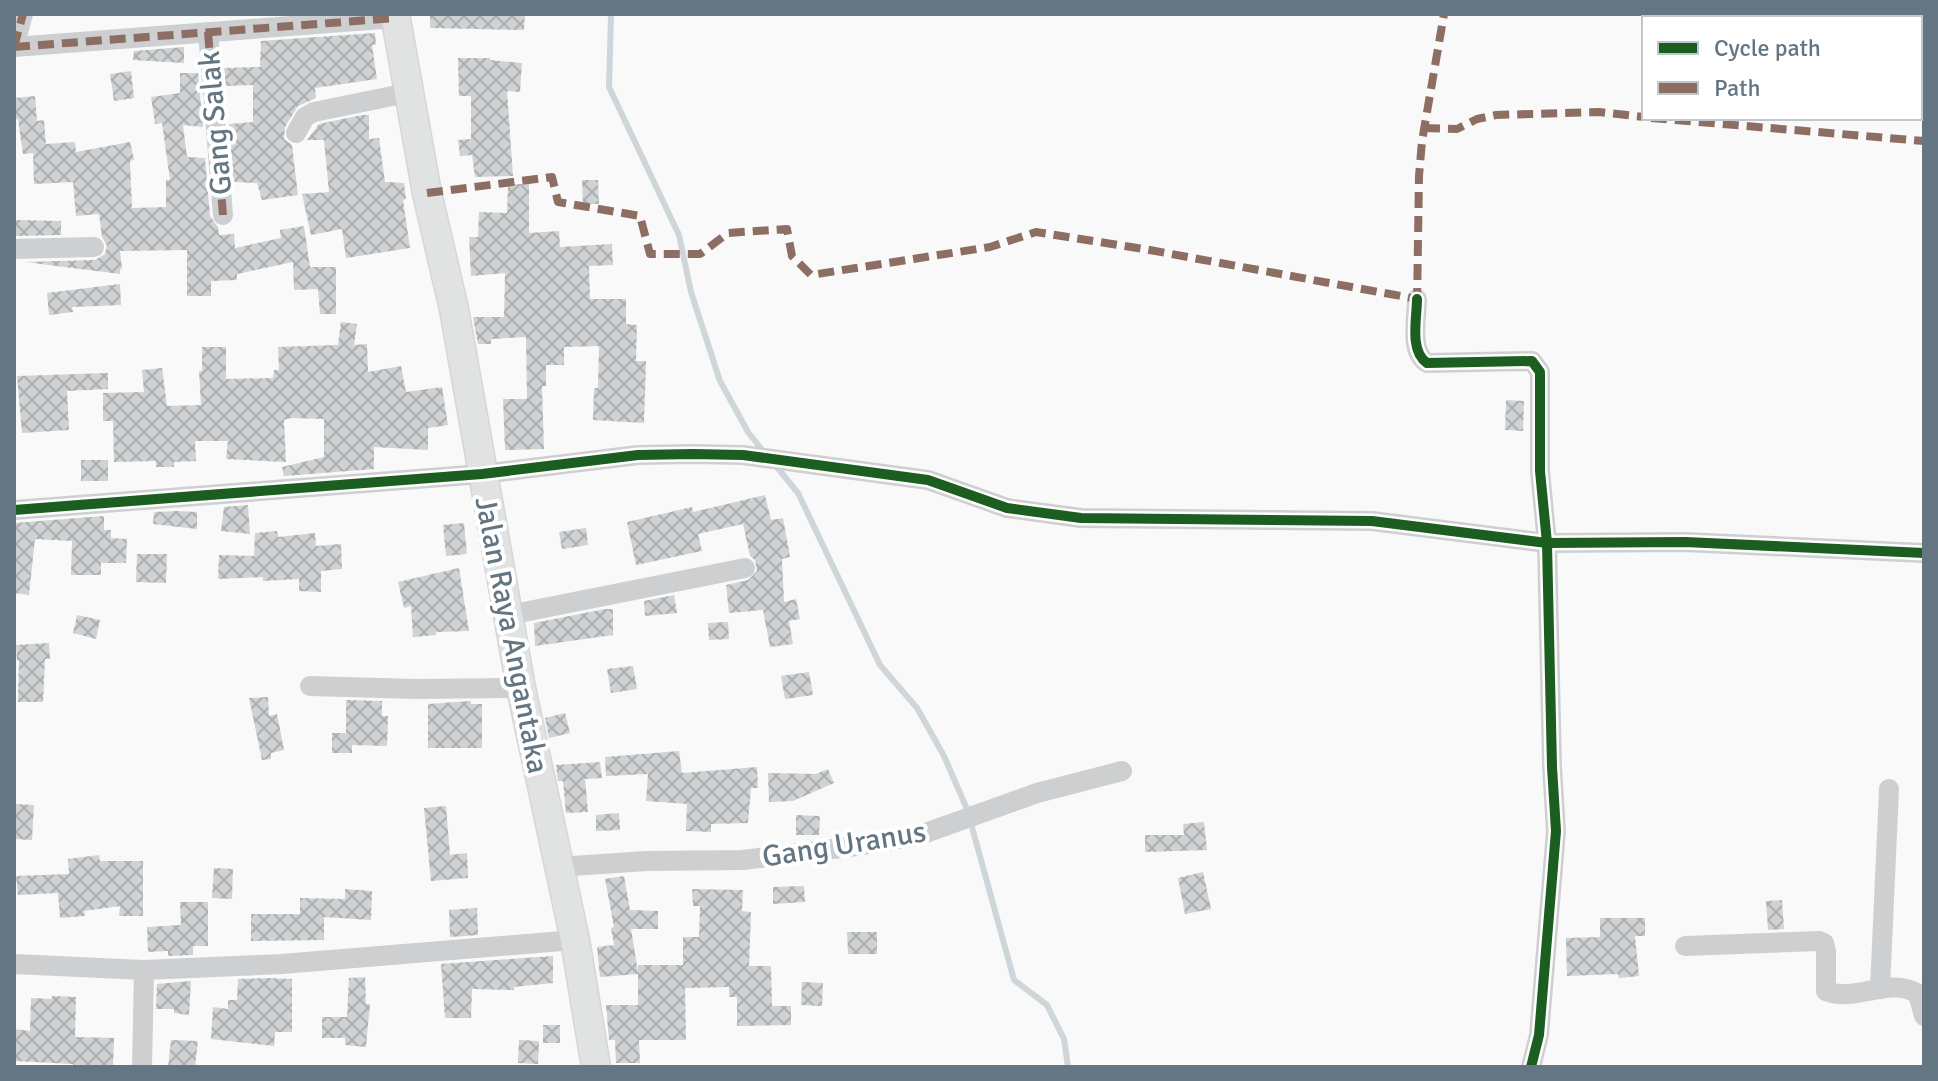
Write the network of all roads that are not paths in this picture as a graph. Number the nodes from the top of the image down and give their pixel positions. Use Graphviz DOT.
graph roads {
  1 [pos="23,14"];
  2 [pos="395,16"];
  3 [pos="208,32"];
  4 [pos="14,47"];
  5 [pos="407,93"];
  6 [pos="296,133"];
  7 [pos="223,215"];
  8 [pos="94,247"];
  9 [pos="14,249"];
  10 [pos="1417,299"];
  11 [pos="482,474"];
  12 [pos="14,510"];
  13 [pos="1547,543"];
  14 [pos="1924,553"];
  15 [pos="745,568"];
  16 [pos="509,615"];
  17 [pos="310,686"];
  18 [pos="521,688"];
  19 [pos="1122,771"];
  20 [pos="1889,789"];
  21 [pos="557,867"];
  22 [pos="575,940"];
  23 [pos="1685,946"];
  24 [pos="14,964"];
  25 [pos="144,970"];
  26 [pos="1880,989"];
  27 [pos="1924,1016"];
  28 [pos="142,1067"];
  29 [pos="596,1067"];
  30 [pos="1531,1067"];
  1 -- 4 [label="street"];
  2 -- 3 [label="street"];
  2 -- 5 [label="main road, Jalan Raya Angantaka"];
  3 -- 4 [label="street"];
  3 -- 7 [label="street, Gang Salak"];
  5 -- 6 [label="street"];
  5 -- 11 [label="main road, Jalan Raya Angantaka"];
  8 -- 9 [label="street"];
  10 -- 13 [label="street"];
  11 -- 12 [label="street"];
  11 -- 13 [label="street"];
  11 -- 16 [label="main road, Jalan Raya Angantaka"];
  13 -- 14 [label="street"];
  13 -- 30 [label="street"];
  15 -- 16 [label="street"];
  16 -- 18 [label="main road, Jalan Raya Angantaka"];
  17 -- 18 [label="street"];
  18 -- 21 [label="main road, Jalan Raya Angantaka"];
  19 -- 21 [label="street, Gang Uranus"];
  20 -- 26 [label="street"];
  21 -- 22 [label="main road, Jalan Raya Angantaka"];
  22 -- 25 [label="street"];
  22 -- 29 [label="main road, Jalan Raya Angantaka"];
  23 -- 26 [label="street"];
  24 -- 25 [label="street"];
  25 -- 28 [label="street"];
  26 -- 27 [label="street"];
}
